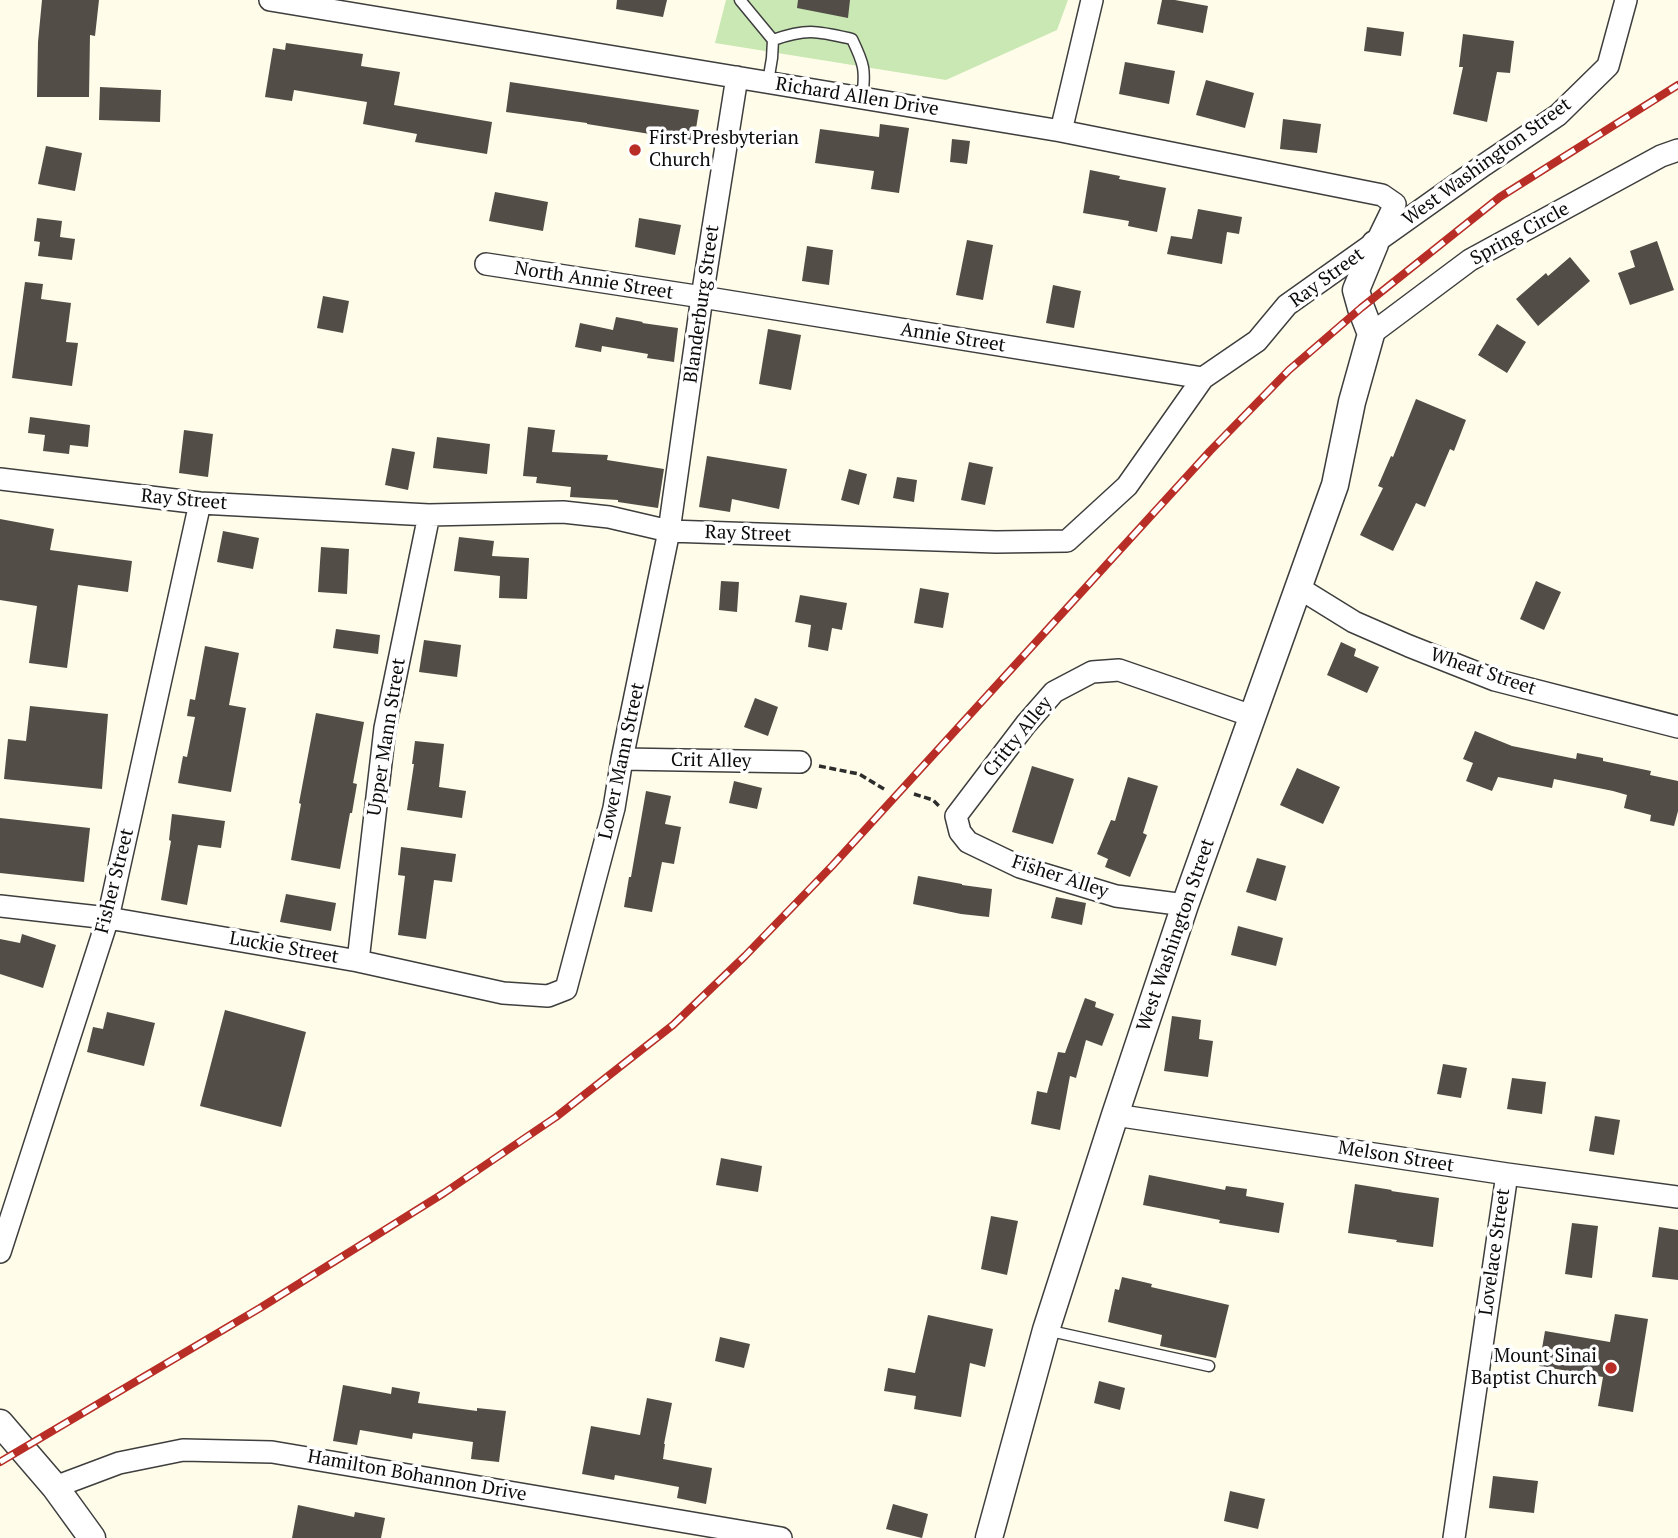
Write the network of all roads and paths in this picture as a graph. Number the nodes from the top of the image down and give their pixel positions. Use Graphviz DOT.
graph roads {
  1 [pos="270,0"];
  2 [pos="740,0"];
  3 [pos="1092,0"];
  4 [pos="1626,0"];
  5 [pos="772,40"];
  6 [pos="737,77"];
  7 [pos="768,82"];
  8 [pos="862,97"];
  9 [pos="1061,131"];
  10 [pos="1678,150"];
  11 [pos="1375,244"];
  12 [pos="486,264"];
  13 [pos="702,297"];
  14 [pos="1371,334"];
  15 [pos="1203,379"];
  16 [pos="0,479"];
  17 [pos="200,503"];
  18 [pos="429,514"];
  19 [pos="669,531"];
  20 [pos="1299,588"];
  21 [pos="1252,716"];
  22 [pos="1678,727"];
  23 [pos="622,760"];
  24 [pos="800,762"];
  25 [pos="884,789"];
  26 [pos="914,794"];
  27 [pos="956,816"];
  28 [pos="1185,905"];
  29 [pos="0,906"];
  30 [pos="108,918"];
  31 [pos="358,961"];
  32 [pos="566,989"];
  33 [pos="1115,1115"];
  34 [pos="1507,1174"];
  35 [pos="1678,1197"];
  36 [pos="0,1252"];
  37 [pos="1046,1331"];
  38 [pos="1209,1366"];
  39 [pos="0,1423"];
  40 [pos="55,1487"];
  41 [pos="92,1538"];
  42 [pos="781,1538"];
  43 [pos="989,1538"];
  44 [pos="1454,1538"];
  1 -- 6 [label="street, Richard Allen Drive"];
  2 -- 5 [label="lane"];
  3 -- 9 [label="street"];
  4 -- 11 [label="street, West Washington Street"];
  5 -- 7 [label="lane"];
  5 -- 8 [label="lane"];
  6 -- 7 [label="street, Richard Allen Drive"];
  6 -- 13 [label="street, Blanderburg Street"];
  7 -- 8 [label="street, Richard Allen Drive"];
  8 -- 9 [label="street, Richard Allen Drive"];
  9 -- 11 [label="street, Richard Allen Drive"];
  10 -- 14 [label="street, Spring Circle"];
  11 -- 14 [label="street"];
  11 -- 15 [label="street, Ray Street"];
  12 -- 13 [label="street, North Annie Street"];
  13 -- 15 [label="street, Annie Street"];
  13 -- 19 [label="street, Blanderburg Street"];
  14 -- 20 [label="street, West Washington Street"];
  15 -- 19 [label="street, Ray Street"];
  16 -- 17 [label="street, Ray Street"];
  17 -- 18 [label="street, Ray Street"];
  17 -- 30 [label="street, Fisher Street"];
  18 -- 19 [label="street, Ray Street"];
  18 -- 31 [label="street, Upper Mann Street"];
  19 -- 23 [label="street, Lower Mann Street"];
  20 -- 21 [label="street, West Washington Street"];
  20 -- 22 [label="street, Wheat Street"];
  21 -- 27 [label="street, Critty Alley"];
  21 -- 28 [label="street, West Washington Street"];
  23 -- 24 [label="street, Crit Alley"];
  23 -- 32 [label="street, Lower Mann Street"];
  24 -- 25 [label="path"];
  26 -- 27 [label="path"];
  27 -- 28 [label="street, Fisher Alley"];
  28 -- 33 [label="street, West Washington Street"];
  29 -- 30 [label="street, Luckie Street"];
  30 -- 31 [label="street, Luckie Street"];
  30 -- 36 [label="street, Fisher Street"];
  31 -- 32 [label="street, Luckie Street"];
  33 -- 34 [label="street, Melson Street"];
  33 -- 37 [label="street, West Washington Street"];
  34 -- 35 [label="street, Melson Street"];
  34 -- 44 [label="street, Lovelace Street"];
  37 -- 38 [label="lane"];
  37 -- 43 [label="street, West Washington Street"];
  39 -- 40 [label="street"];
  40 -- 41 [label="street"];
  40 -- 42 [label="street, Hamilton Bohannon Drive"];
}
